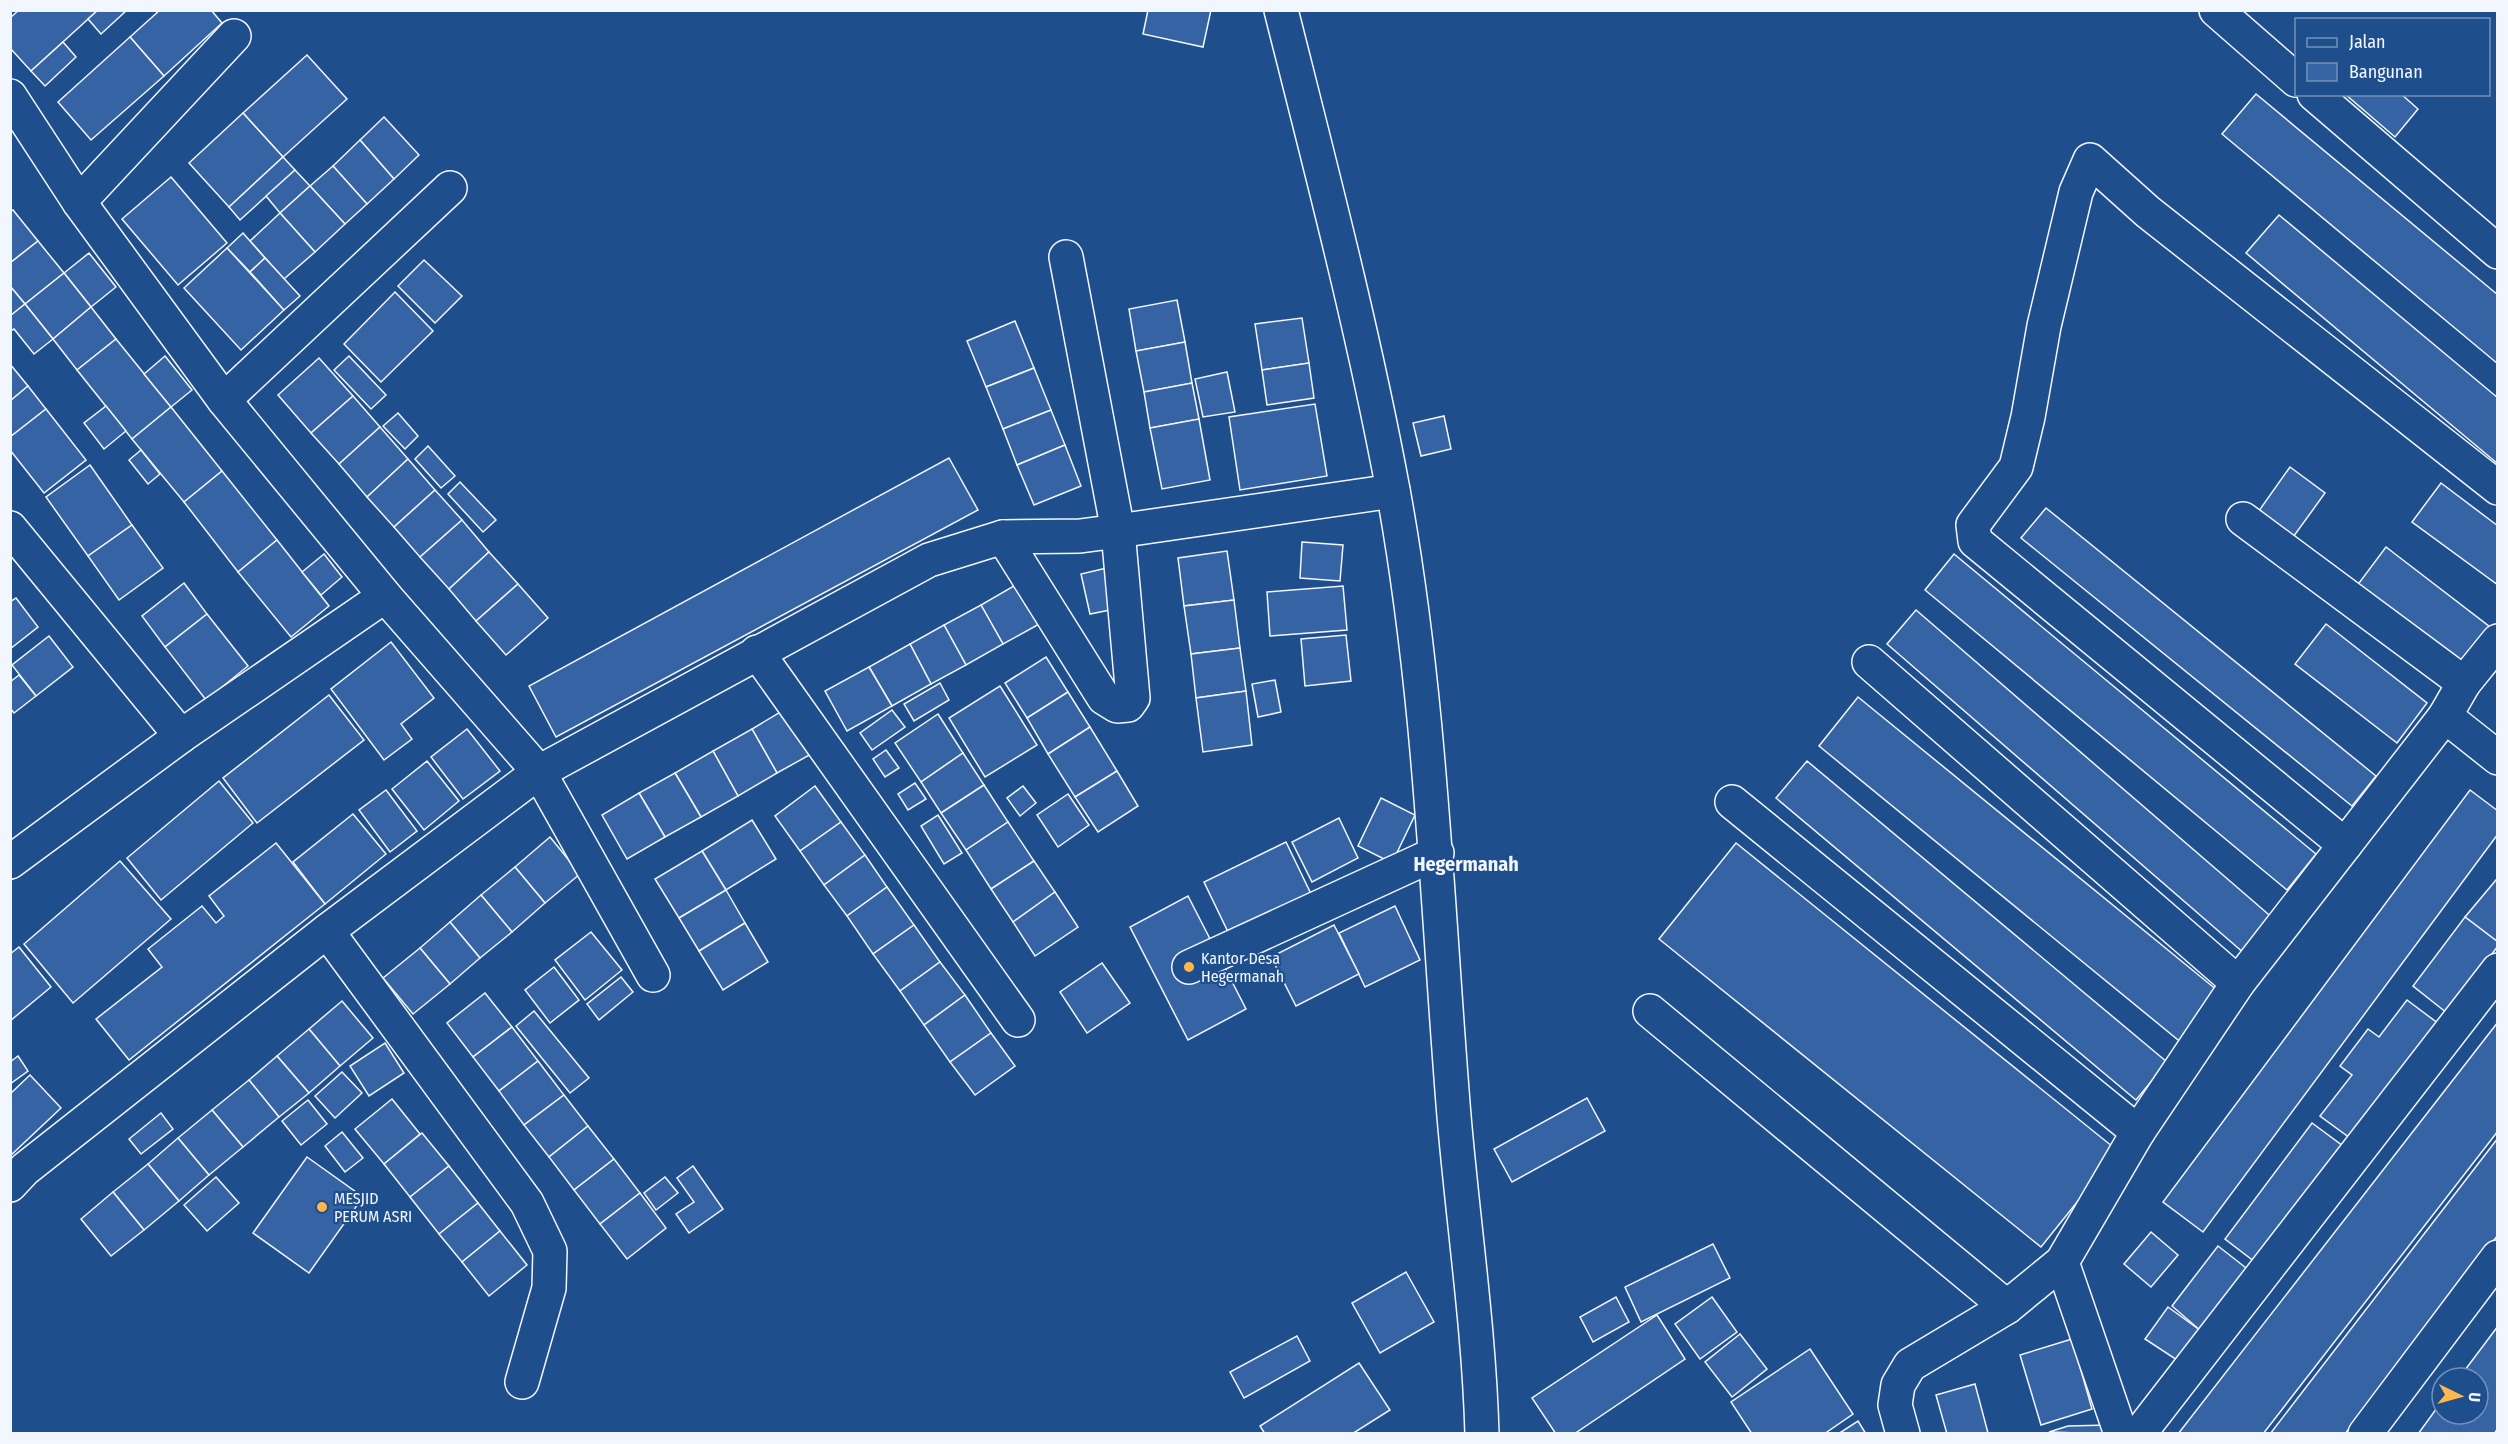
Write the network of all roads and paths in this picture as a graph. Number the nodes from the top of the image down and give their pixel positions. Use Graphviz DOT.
graph roads {
  1 [pos="1281,10"];
  2 [pos="2216,10"];
  3 [pos="234,36"];
  4 [pos="2295,79"];
  5 [pos="10,96"];
  6 [pos="2316,96"];
  7 [pos="450,188"];
  8 [pos="79,202"];
  9 [pos="2498,252"];
  10 [pos="1066,257"];
  11 [pos="224,400"];
  12 [pos="2498,488"];
  13 [pos="1393,491"];
  14 [pos="2243,519"];
  15 [pos="10,528"];
  16 [pos="1118,531"];
  17 [pos="1003,537"];
  18 [pos="385,596"];
  19 [pos="2498,641"];
  20 [pos="757,652"];
  21 [pos="1869,662"];
  22 [pos="2464,683"];
  23 [pos="2445,716"];
  24 [pos="181,736"];
  25 [pos="2498,758"];
  26 [pos="539,772"];
  27 [pos="1732,802"];
  28 [pos="2346,844"];
  29 [pos="1437,853"];
  30 [pos="10,862"];
  31 [pos="327,931"];
  32 [pos="1189,968"];
  33 [pos="2498,970"];
  34 [pos="653,975"];
  35 [pos="2238,983"];
  36 [pos="1650,1011"];
  37 [pos="1018,1020"];
  38 [pos="2138,1132"];
  39 [pos="10,1185"];
  40 [pos="2498,1257"];
  41 [pos="2062,1262"];
  42 [pos="2007,1307"];
  43 [pos="522,1382"];
  44 [pos="1482,1434"];
  45 [pos="1903,1434"];
  46 [pos="2121,1434"];
  47 [pos="2139,1434"];
  48 [pos="2365,1434"];
  1 -- 13 [label="street"];
  2 -- 4 [label="street"];
  3 -- 8 [label="street"];
  5 -- 8 [label="street"];
  6 -- 9 [label="street"];
  7 -- 11 [label="street"];
  8 -- 11 [label="street"];
  10 -- 16 [label="street"];
  11 -- 18 [label="street"];
  12 -- 28 [label="street"];
  13 -- 16 [label="street"];
  13 -- 29 [label="street"];
  14 -- 22 [label="street"];
  15 -- 24 [label="street"];
  16 -- 17 [label="street"];
  16 -- 17 [label="street"];
  17 -- 20 [label="street"];
  18 -- 24 [label="street"];
  18 -- 26 [label="street"];
  19 -- 22 [label="street"];
  20 -- 26 [label="street"];
  20 -- 37 [label="street"];
  21 -- 35 [label="street"];
  22 -- 23 [label="street"];
  23 -- 25 [label="street"];
  23 -- 28 [label="street"];
  24 -- 30 [label="street"];
  26 -- 31 [label="street"];
  26 -- 34 [label="street"];
  27 -- 38 [label="street"];
  28 -- 35 [label="street"];
  29 -- 32 [label="street"];
  29 -- 44 [label="street"];
  31 -- 39 [label="street"];
  31 -- 43 [label="street"];
  33 -- 47 [label="street"];
  35 -- 38 [label="street"];
  36 -- 42 [label="street"];
  38 -- 41 [label="street"];
  40 -- 48 [label="street"];
  41 -- 42 [label="street"];
  41 -- 46 [label="street"];
  42 -- 45 [label="street"];
}
